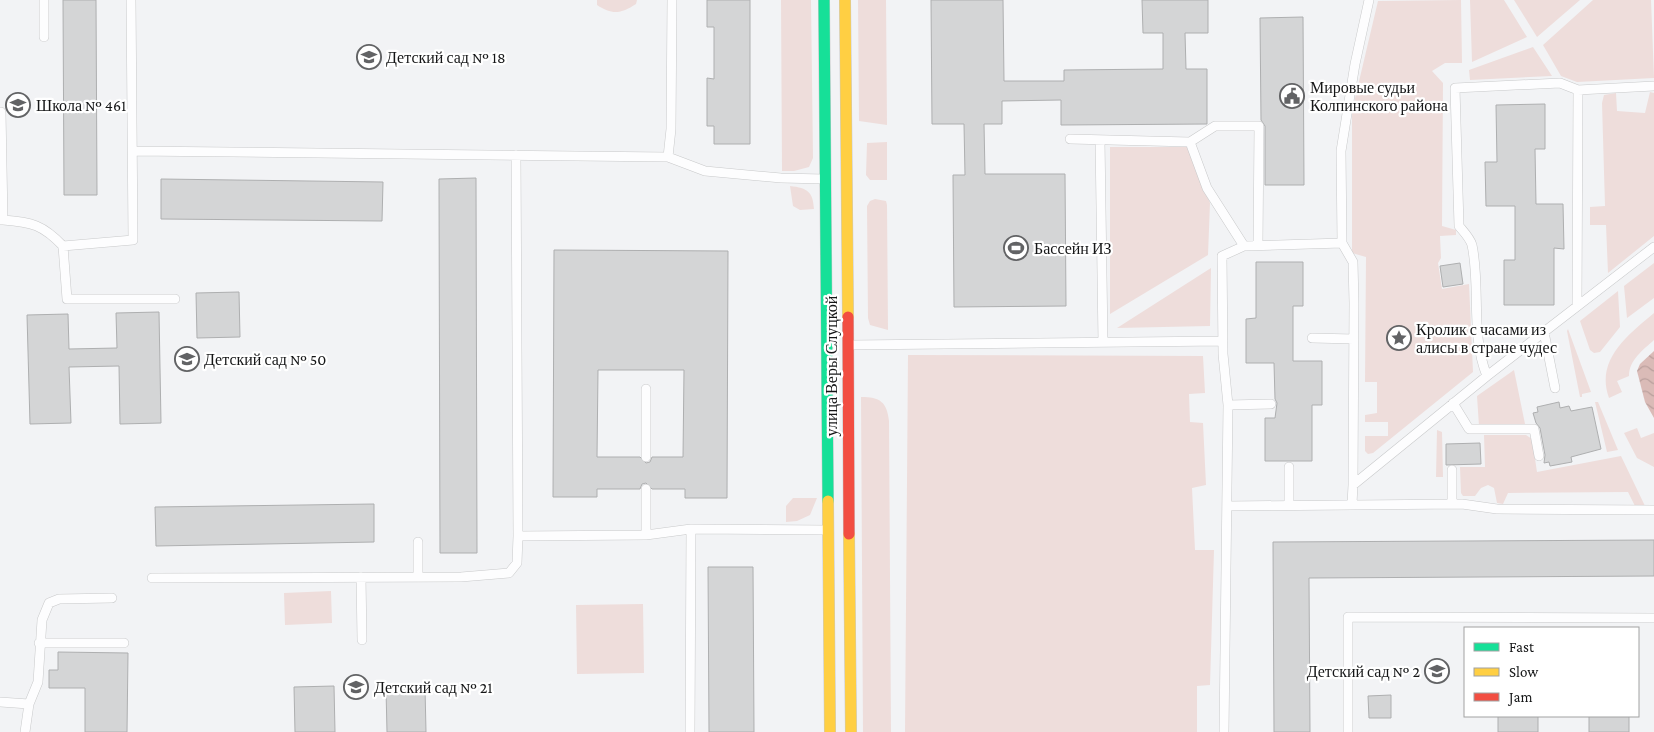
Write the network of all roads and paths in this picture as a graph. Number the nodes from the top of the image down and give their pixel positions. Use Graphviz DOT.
graph roads {
  1 [pos="44,0"];
  2 [pos="131,0"];
  3 [pos="672,0"];
  4 [pos="824,0"];
  5 [pos="845,0"];
  6 [pos="1369,0"];
  7 [pos="44,37"];
  8 [pos="1654,86"];
  9 [pos="1578,90"];
  10 [pos="1,112"];
  11 [pos="1070,139"];
  12 [pos="1100,140"];
  13 [pos="1190,142"];
  14 [pos="134,151"];
  15 [pos="516,155"];
  16 [pos="668,157"];
  17 [pos="836,179"];
  18 [pos="2,220"];
  19 [pos="1342,243"];
  20 [pos="1258,245"];
  21 [pos="63,246"];
  22 [pos="1244,246"];
  23 [pos="1654,247"];
  24 [pos="175,299"];
  25 [pos="1577,306"];
  26 [pos="1544,332"];
  27 [pos="1312,338"];
  28 [pos="1354,339"];
  29 [pos="1222,341"];
  30 [pos="1103,342"];
  31 [pos="847,345"];
  32 [pos="1487,376"];
  33 [pos="1555,388"];
  34 [pos="646,389"];
  35 [pos="1453,403"];
  36 [pos="1271,404"];
  37 [pos="1228,405"];
  38 [pos="1539,456"];
  39 [pos="646,457"];
  40 [pos="1289,466"];
  41 [pos="1452,470"];
  42 [pos="1352,485"];
  43 [pos="646,489"];
  44 [pos="1352,504"];
  45 [pos="1452,504"];
  46 [pos="1289,505"];
  47 [pos="1228,506"];
  48 [pos="1654,510"];
  49 [pos="691,529"];
  50 [pos="838,530"];
  51 [pos="646,534"];
  52 [pos="518,536"];
  53 [pos="418,542"];
  54 [pos="361,577"];
  55 [pos="418,577"];
  56 [pos="152,578"];
  57 [pos="112,598"];
  58 [pos="1654,618"];
  59 [pos="362,640"];
  60 [pos="39,643"];
  61 [pos="124,643"];
  62 [pos="0,702"];
  63 [pos="29,704"];
  64 [pos="25,732"];
  65 [pos="690,732"];
  66 [pos="830,732"];
  67 [pos="851,732"];
  68 [pos="1224,732"];
  69 [pos="1348,732"];
  1 -- 7 [label="lane"];
  2 -- 14 [label="lane"];
  3 -- 16 [label="lane"];
  4 -- 17 [label="street, улица Веры Слуцкой"];
  5 -- 17 [label="street, улица Веры Слуцкой"];
  6 -- 19 [label="lane"];
  8 -- 9 [label="lane"];
  9 -- 25 [label="lane"];
  9 -- 32 [label="lane"];
  10 -- 18 [label="lane"];
  11 -- 12 [label="lane"];
  12 -- 13 [label="lane"];
  12 -- 30 [label="lane"];
  13 -- 20 [label="lane"];
  13 -- 22 [label="lane"];
  14 -- 15 [label="lane"];
  14 -- 21 [label="lane"];
  15 -- 16 [label="lane"];
  15 -- 52 [label="lane"];
  16 -- 17 [label="lane"];
  17 -- 31 [label="street, улица Веры Слуцкой"];
  17 -- 50 [label="street, улица Веры Слуцкой"];
  18 -- 21 [label="lane"];
  19 -- 20 [label="lane"];
  19 -- 28 [label="lane"];
  20 -- 22 [label="lane"];
  21 -- 24 [label="lane"];
  22 -- 29 [label="lane"];
  23 -- 25 [label="lane"];
  25 -- 26 [label="lane"];
  26 -- 32 [label="lane"];
  26 -- 33 [label="lane"];
  27 -- 28 [label="lane"];
  28 -- 42 [label="lane"];
  29 -- 30 [label="lane"];
  29 -- 37 [label="lane"];
  30 -- 31 [label="lane"];
  31 -- 50 [label="street, улица Веры Слуцкой"];
  32 -- 35 [label="lane"];
  34 -- 39 [label="lane"];
  35 -- 38 [label="lane"];
  35 -- 42 [label="lane"];
  36 -- 37 [label="lane"];
  37 -- 47 [label="lane"];
  40 -- 46 [label="lane"];
  41 -- 45 [label="lane"];
  42 -- 44 [label="lane"];
  43 -- 51 [label="lane"];
  44 -- 45 [label="lane"];
  44 -- 46 [label="lane"];
  45 -- 48 [label="lane"];
  46 -- 47 [label="lane"];
  47 -- 68 [label="lane"];
  49 -- 50 [label="lane"];
  49 -- 51 [label="lane"];
  49 -- 65 [label="lane"];
  50 -- 66 [label="street, улица Веры Слуцкой"];
  50 -- 67 [label="street, улица Веры Слуцкой"];
  51 -- 52 [label="lane"];
  52 -- 55 [label="lane"];
  53 -- 55 [label="lane"];
  54 -- 55 [label="lane"];
  54 -- 56 [label="lane"];
  54 -- 59 [label="lane"];
  57 -- 60 [label="lane"];
  58 -- 69 [label="lane"];
  60 -- 61 [label="lane"];
  60 -- 63 [label="lane"];
  62 -- 63 [label="lane"];
  63 -- 64 [label="lane"];
}
